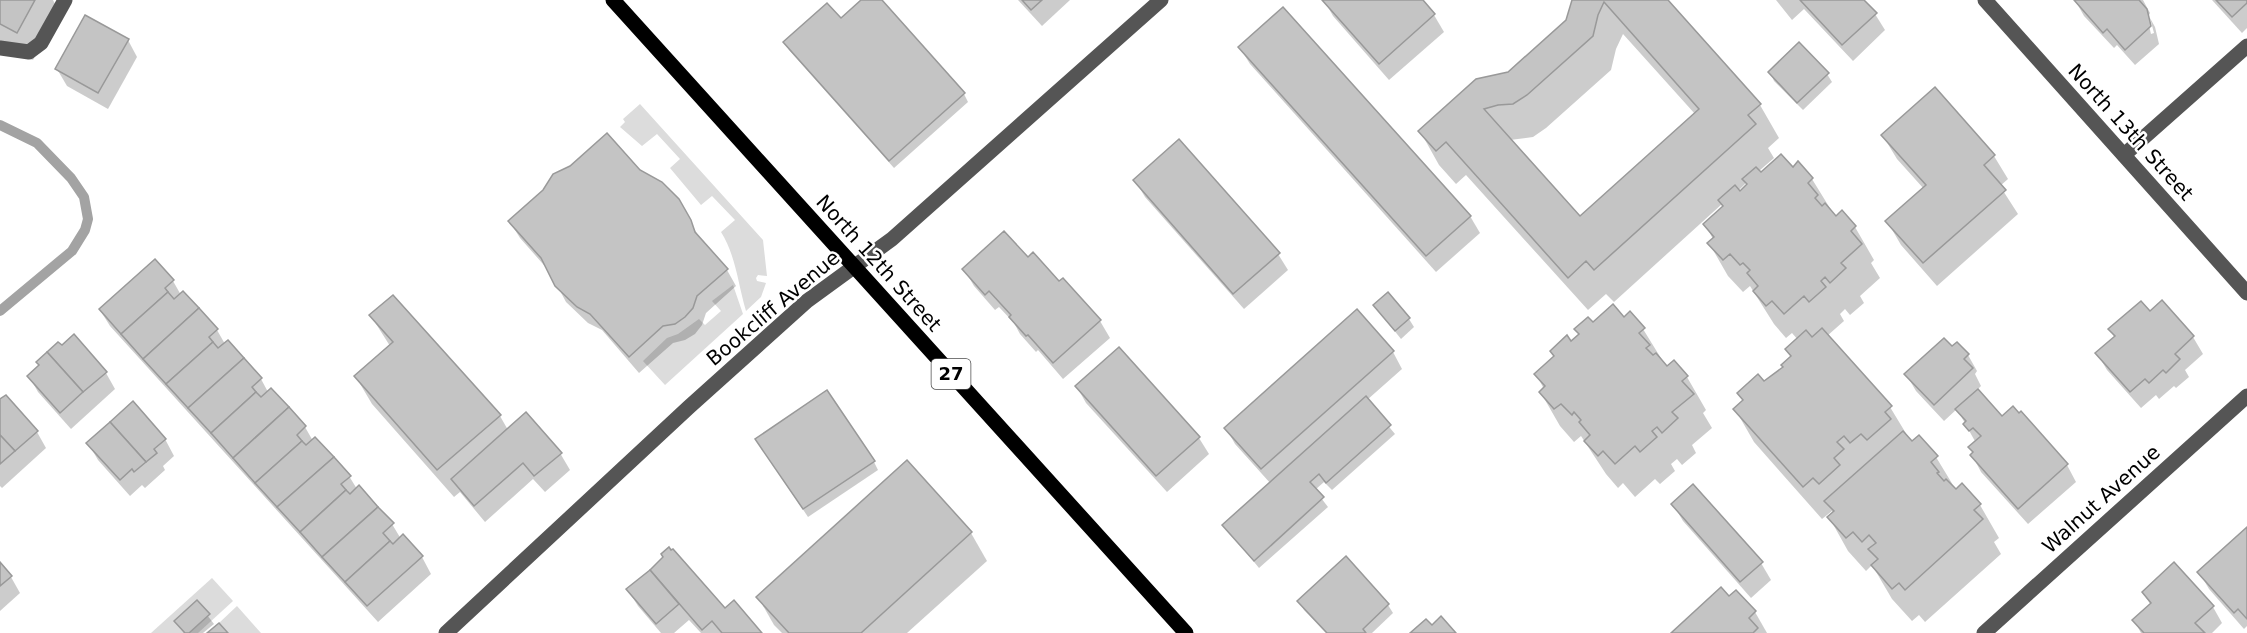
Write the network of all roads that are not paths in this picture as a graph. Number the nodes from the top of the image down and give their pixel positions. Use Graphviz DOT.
graph roads {
  1 [pos="65,0"];
  2 [pos="613,0"];
  3 [pos="1161,0"];
  4 [pos="1985,0"];
  5 [pos="2247,46"];
  6 [pos="0,48"];
  7 [pos="2124,155"];
  8 [pos="854,267"];
  9 [pos="2247,293"];
  10 [pos="2247,396"];
  11 [pos="446,633"];
  12 [pos="1186,633"];
  13 [pos="1984,633"];
  1 -- 6 [label="street"];
  2 -- 8 [label="main road, North 12th Street / 27"];
  3 -- 8 [label="street, Bookcliff Avenue"];
  4 -- 7 [label="street, North 13th Street"];
  5 -- 7 [label="street"];
  7 -- 9 [label="street, North 13th Street"];
  8 -- 11 [label="street, Bookcliff Avenue"];
  8 -- 12 [label="main road, North 12th Street / 27"];
  10 -- 13 [label="street, Walnut Avenue"];
}
